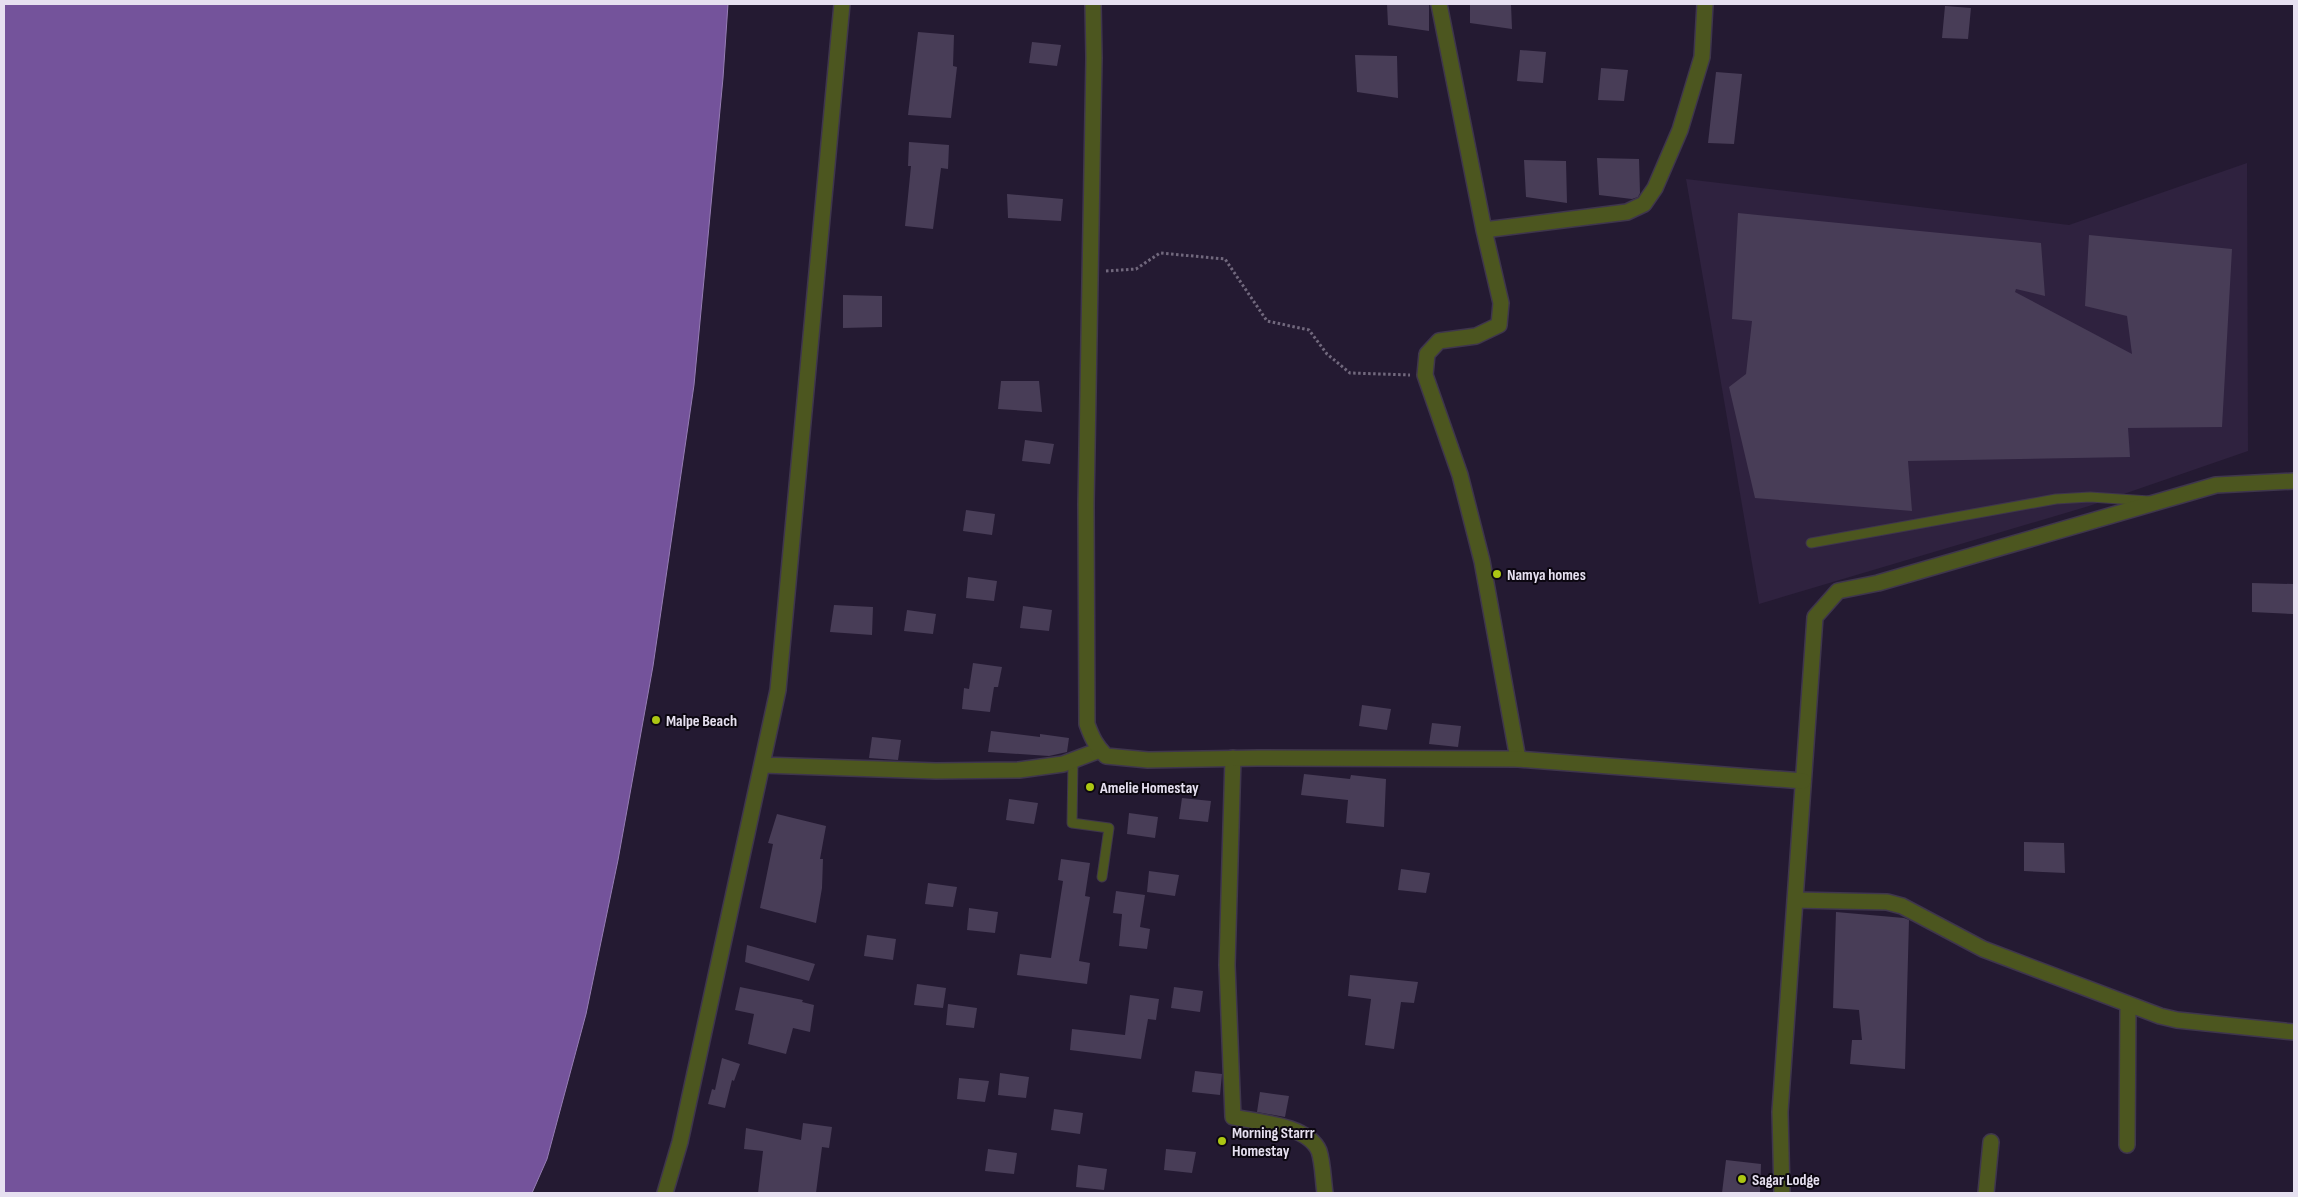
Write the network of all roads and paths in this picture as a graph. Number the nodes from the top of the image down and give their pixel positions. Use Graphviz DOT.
graph roads {
  1 [pos="842,4"];
  2 [pos="1093,4"];
  3 [pos="1439,4"];
  4 [pos="1705,4"];
  5 [pos="1484,230"];
  6 [pos="1090,272"];
  7 [pos="1424,375"];
  8 [pos="2294,481"];
  9 [pos="2159,502"];
  10 [pos="1811,543"];
  11 [pos="1100,750"];
  12 [pos="1233,758"];
  13 [pos="1518,759"];
  14 [pos="1073,761"];
  15 [pos="762,765"];
  16 [pos="1803,781"];
  17 [pos="1102,877"];
  18 [pos="1795,900"];
  19 [pos="2128,1005"];
  20 [pos="2294,1032"];
  21 [pos="1990,1142"];
  22 [pos="2127,1145"];
  23 [pos="665,1193"];
  24 [pos="1325,1193"];
  25 [pos="1782,1193"];
  26 [pos="1986,1193"];
  1 -- 15 [label="street"];
  2 -- 6 [label="street"];
  3 -- 5 [label="street"];
  4 -- 5 [label="street"];
  5 -- 7 [label="street"];
  6 -- 7 [label="path"];
  6 -- 11 [label="street"];
  7 -- 13 [label="street"];
  8 -- 9 [label="street"];
  9 -- 10 [label="lane"];
  9 -- 16 [label="street"];
  11 -- 12 [label="street"];
  11 -- 14 [label="street"];
  12 -- 13 [label="street"];
  12 -- 24 [label="street"];
  13 -- 16 [label="street"];
  14 -- 15 [label="street"];
  14 -- 17 [label="lane"];
  15 -- 23 [label="street"];
  16 -- 18 [label="street"];
  18 -- 19 [label="street"];
  18 -- 25 [label="street"];
  19 -- 20 [label="street"];
  19 -- 22 [label="street"];
  21 -- 26 [label="street"];
}
